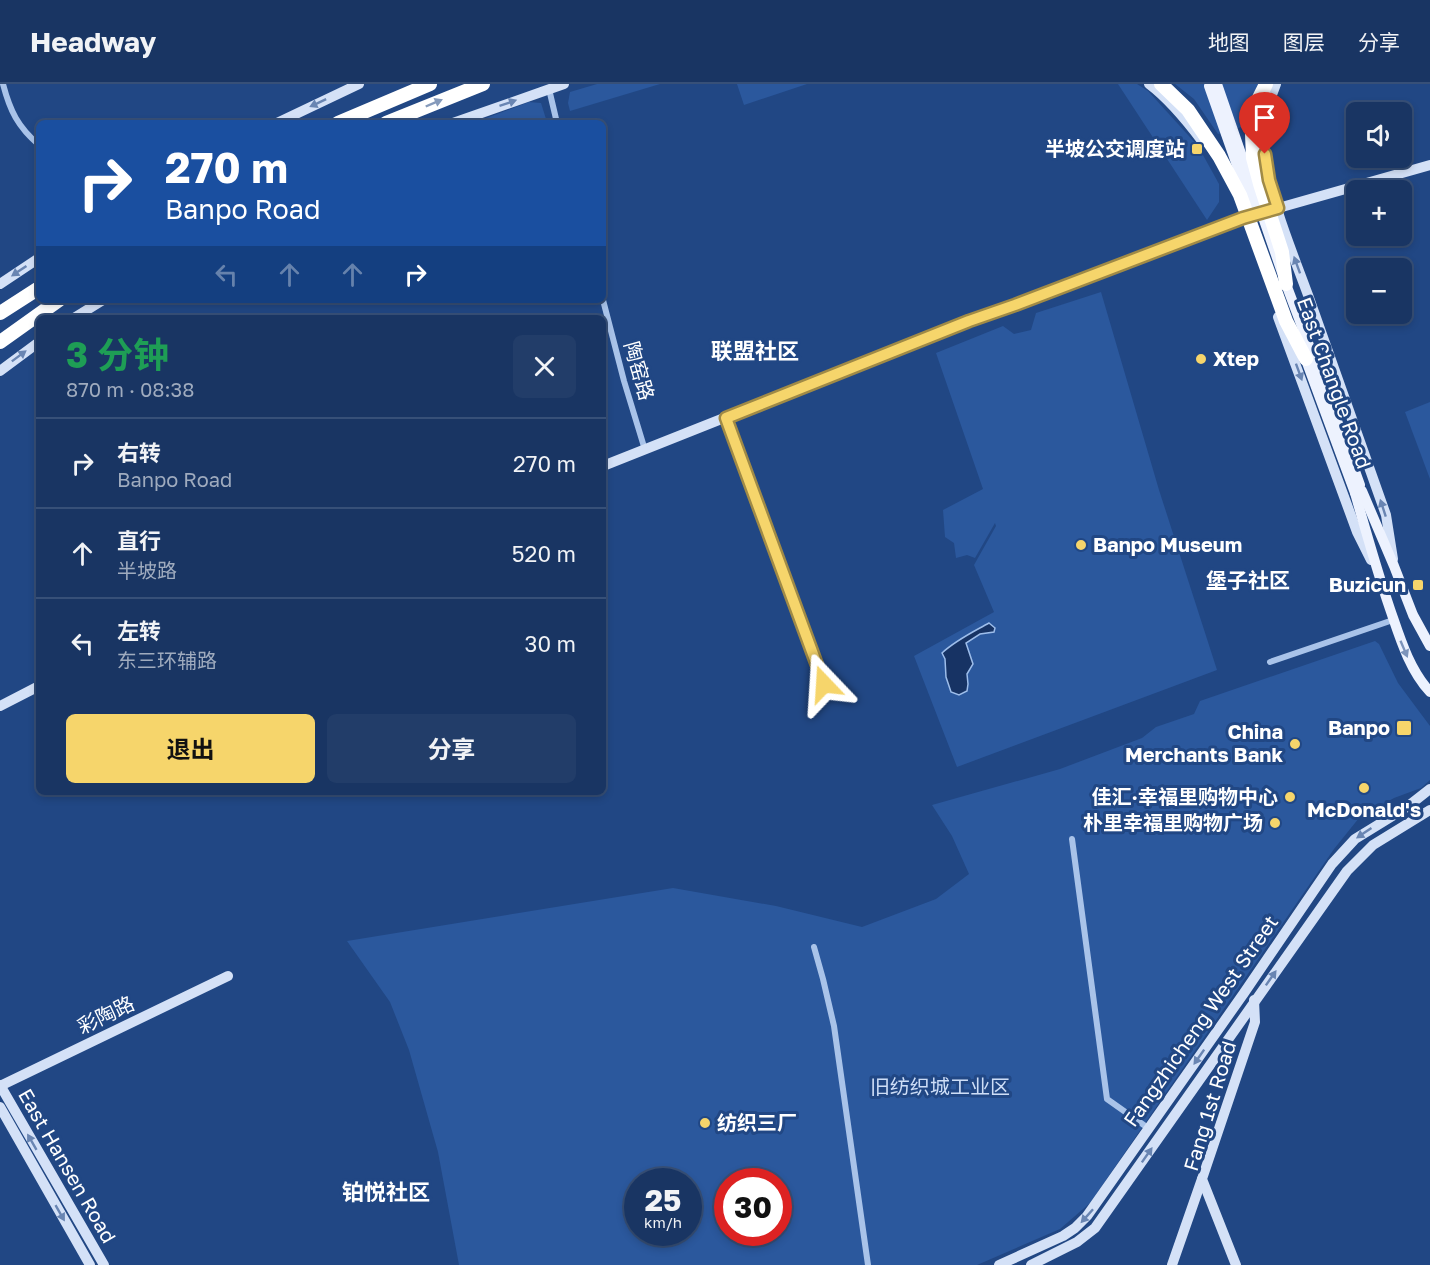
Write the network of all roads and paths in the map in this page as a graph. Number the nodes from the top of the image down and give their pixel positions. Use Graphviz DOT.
graph roads {
  1 [pos="3,84"];
  2 [pos="359,84"];
  3 [pos="430,84"];
  4 [pos="483,84"];
  5 [pos="564,84"];
  6 [pos="1149,84"];
  7 [pos="1161,84"];
  8 [pos="1209,84"];
  9 [pos="1217,84"];
  10 [pos="1266,84"];
  11 [pos="1276,84"];
  12 [pos="549,89"];
  13 [pos="283,120"];
  14 [pos="345,120"];
  15 [pos="393,120"];
  16 [pos="461,120"];
  17 [pos="556,120"];
  18 [pos="36,142"];
  19 [pos="1430,165"];
  20 [pos="1390,176"];
  21 [pos="1391,180"];
  22 [pos="1278,208"];
  23 [pos="1243,218"];
  24 [pos="36,260"];
  25 [pos="0,284"];
  26 [pos="1286,284"];
  27 [pos="36,290"];
  28 [pos="55,303"];
  29 [pos="98,303"];
  30 [pos="604,303"];
  31 [pos="0,314"];
  32 [pos="38,315"];
  33 [pos="79,315"];
  34 [pos="36,316"];
  35 [pos="0,342"];
  36 [pos="36,344"];
  37 [pos="1306,359"];
  38 [pos="0,371"];
  39 [pos="726,418"];
  40 [pos="645,450"];
  41 [pos="606,465"];
  42 [pos="1359,492"];
  43 [pos="1394,566"];
  44 [pos="1377,571"];
  45 [pos="1393,620"];
  46 [pos="1430,646"];
  47 [pos="1270,662"];
  48 [pos="824,684"];
  49 [pos="36,688"];
  50 [pos="1427,689"];
  51 [pos="1430,698"];
  52 [pos="0,706"];
  53 [pos="1430,789"];
  54 [pos="1430,810"];
  55 [pos="1072,839"];
  56 [pos="814,947"];
  57 [pos="228,976"];
  58 [pos="1244,993"];
  59 [pos="1254,1001"];
  60 [pos="0,1086"];
  61 [pos="0,1107"];
  62 [pos="1148,1128"];
  63 [pos="1202,1179"];
  64 [pos="90,1265"];
  65 [pos="104,1265"];
  66 [pos="868,1265"];
  67 [pos="999,1265"];
  68 [pos="1031,1265"];
  69 [pos="1172,1265"];
  70 [pos="1236,1265"];
  1 -- 18 [label="street"];
  2 -- 13 [label="main road, one-way"];
  3 -- 14 [label="highway"];
  15 -- 4 [label="highway, one-way"];
  5 -- 12 [label="main road"];
  6 -- 23 [label="main road"];
  7 -- 37 [label="highway, bridge"];
  8 -- 37 [label="main road, East Changle Road, bridge"];
  9 -- 26 [label="main road, East Changle Road, bridge"];
  10 -- 26 [label="highway, bridge"];
  11 -- 22 [label="main road"];
  16 -- 12 [label="main road, one-way"];
  12 -- 17 [label="street"];
  19 -- 20 [label="main road"];
  20 -- 21 [label="street"];
  20 -- 22 [label="main road"];
  22 -- 23 [label="main road"];
  43 -- 22 [label="main road, one-way"];
  23 -- 39 [label="main road"];
  23 -- 44 [label="main road, one-way"];
  24 -- 25 [label="main road, one-way"];
  26 -- 42 [label="main road, East Changle Road, bridge"];
  27 -- 31 [label="highway"];
  28 -- 32 [label="highway"];
  29 -- 33 [label="main road"];
  30 -- 40 [label="street, 陶窑路"];
  34 -- 35 [label="highway"];
  38 -- 36 [label="main road, one-way"];
  37 -- 42 [label="main road, East Changle Road, bridge"];
  39 -- 40 [label="main road"];
  39 -- 48 [label="street"];
  40 -- 41 [label="main road"];
  42 -- 43 [label="main road, East Changle Road"];
  42 -- 44 [label="main road, East Changle Road"];
  43 -- 46 [label="main road, East Changle Road"];
  44 -- 45 [label="main road, East Changle Road"];
  45 -- 47 [label="street"];
  45 -- 50 [label="main road, East Changle Road, one-way"];
  49 -- 52 [label="main road"];
  50 -- 51 [label="main road"];
  53 -- 58 [label="main road, Fangzhicheng West Street, one-way"];
  59 -- 54 [label="main road, Fangzhicheng West Street, one-way"];
  55 -- 62 [label="street"];
  56 -- 66 [label="street"];
  57 -- 60 [label="main road, 彩陶路"];
  58 -- 59 [label="main road"];
  58 -- 62 [label="main road, Fangzhicheng West Street, one-way"];
  59 -- 63 [label="main road, Fang 1st Road"];
  68 -- 59 [label="main road, Fangzhicheng West Street, one-way"];
  65 -- 60 [label="main road, East Hansen Road, one-way"];
  61 -- 64 [label="main road, East Hansen Road, one-way"];
  62 -- 67 [label="main road, Fangzhicheng West Street, one-way"];
  63 -- 69 [label="main road"];
  63 -- 70 [label="main road, Fang 1st Road"];
}
